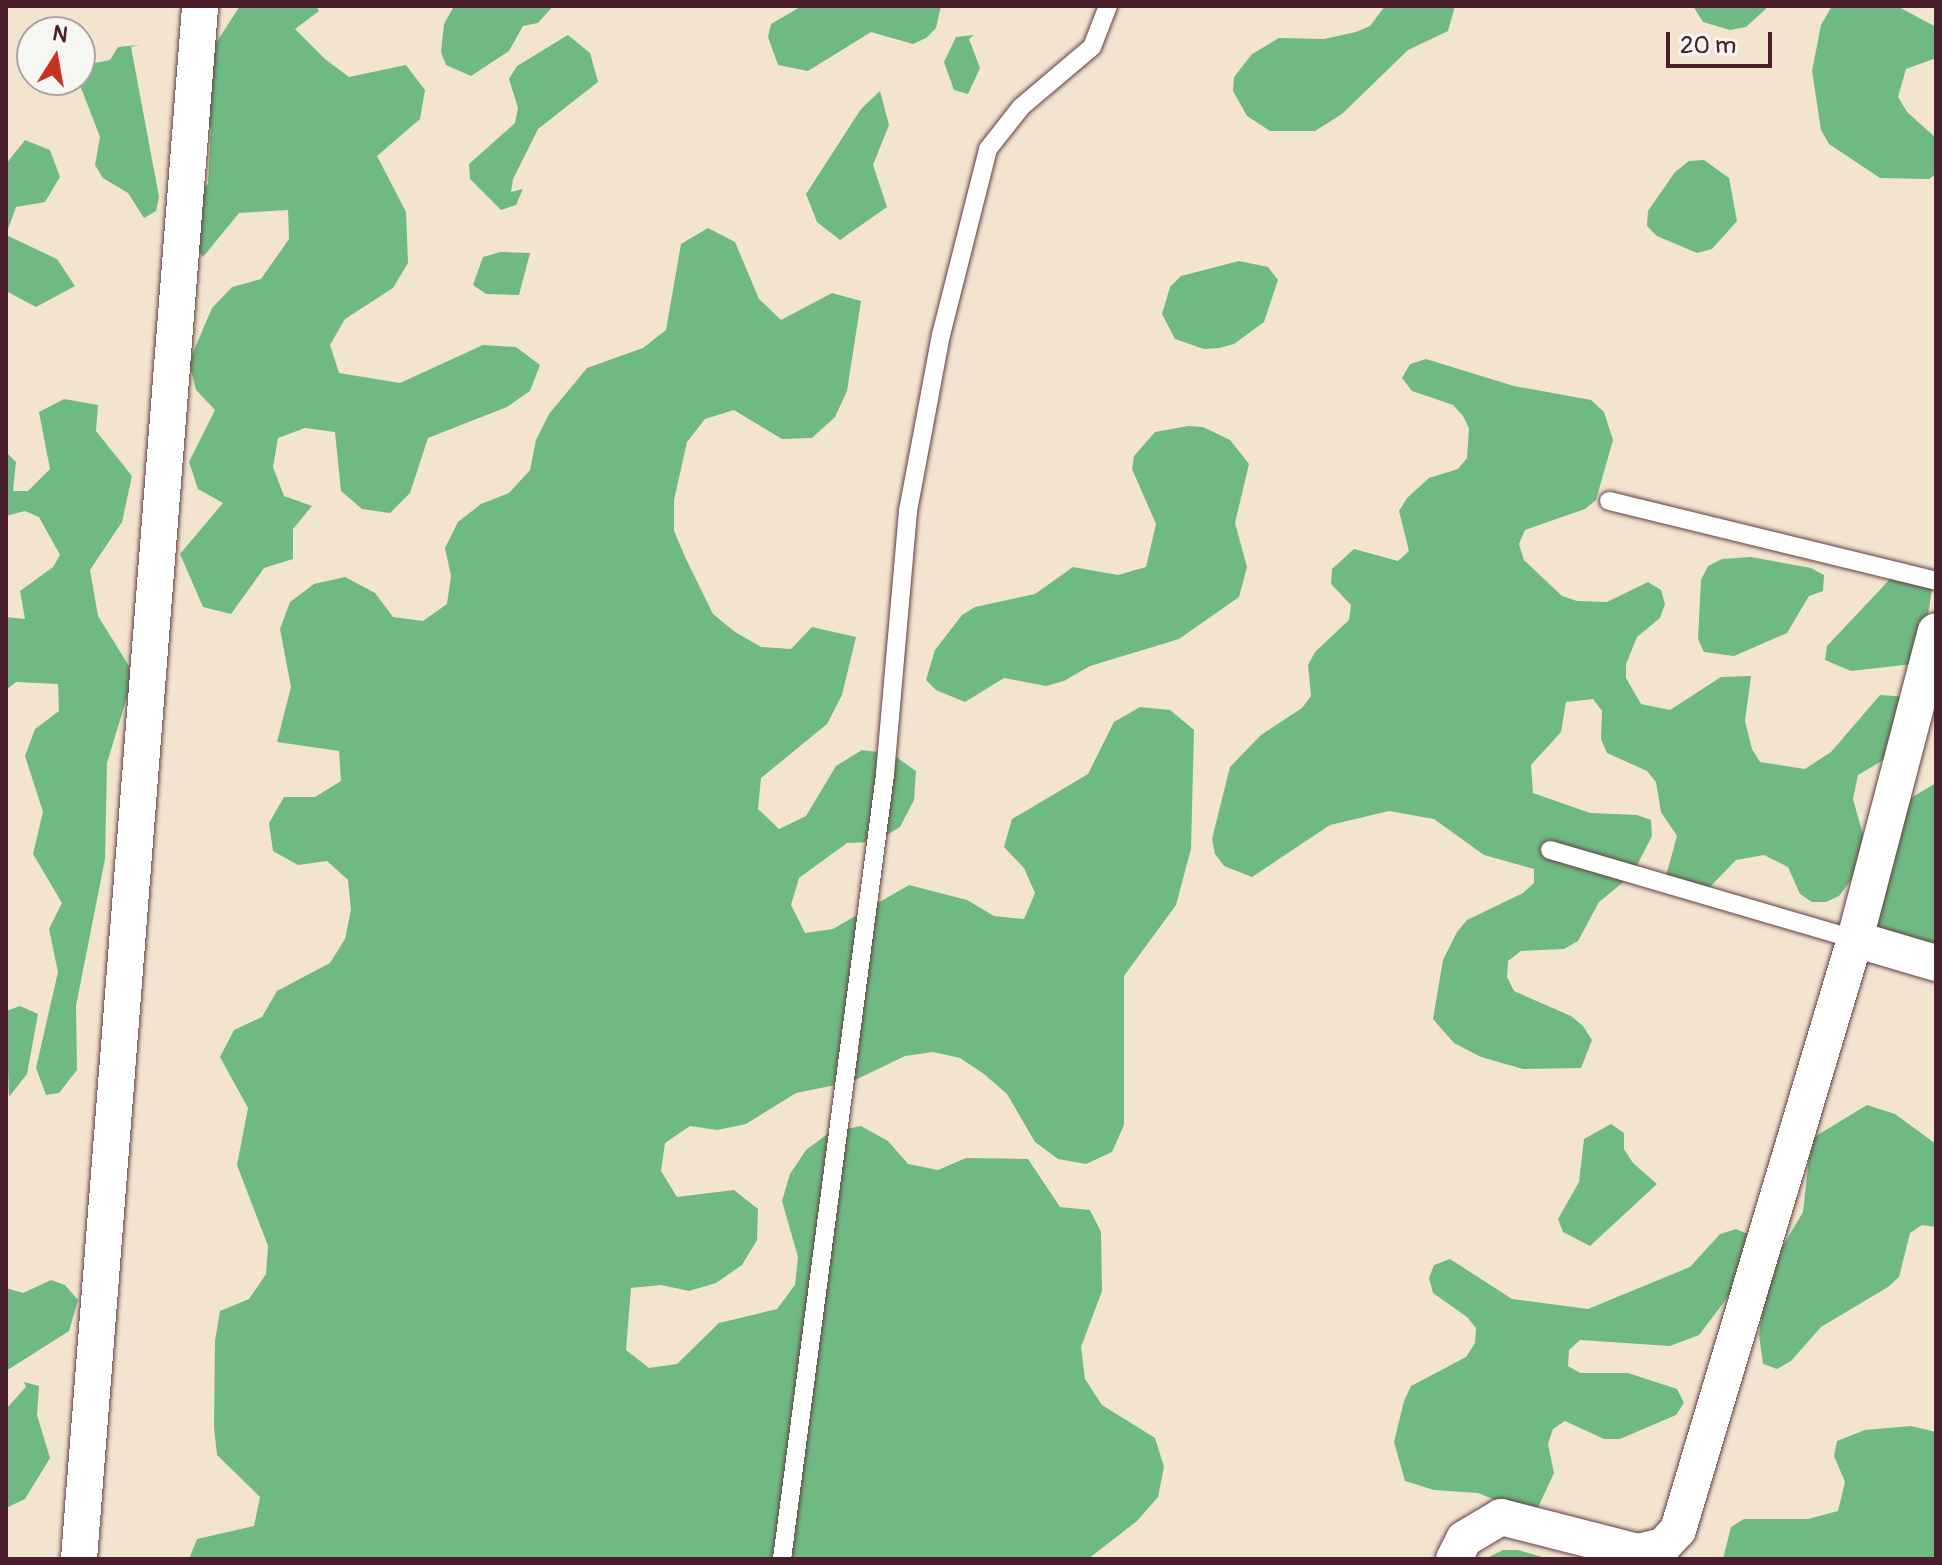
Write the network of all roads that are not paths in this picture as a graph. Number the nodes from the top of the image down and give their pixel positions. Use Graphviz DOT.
graph roads {
  1 [pos="200,6"];
  2 [pos="1108,6"];
  3 [pos="1609,501"];
  4 [pos="1936,581"];
  5 [pos="1936,631"];
  6 [pos="1550,850"];
  7 [pos="1855,939"];
  8 [pos="1936,963"];
  9 [pos="79,1559"];
  10 [pos="782,1559"];
  11 [pos="1454,1559"];
  1 -- 9 [label="street"];
  2 -- 10 [label="lane"];
  3 -- 4 [label="lane"];
  5 -- 7 [label="street"];
  6 -- 7 [label="lane"];
  7 -- 8 [label="street"];
  7 -- 11 [label="street"];
}
